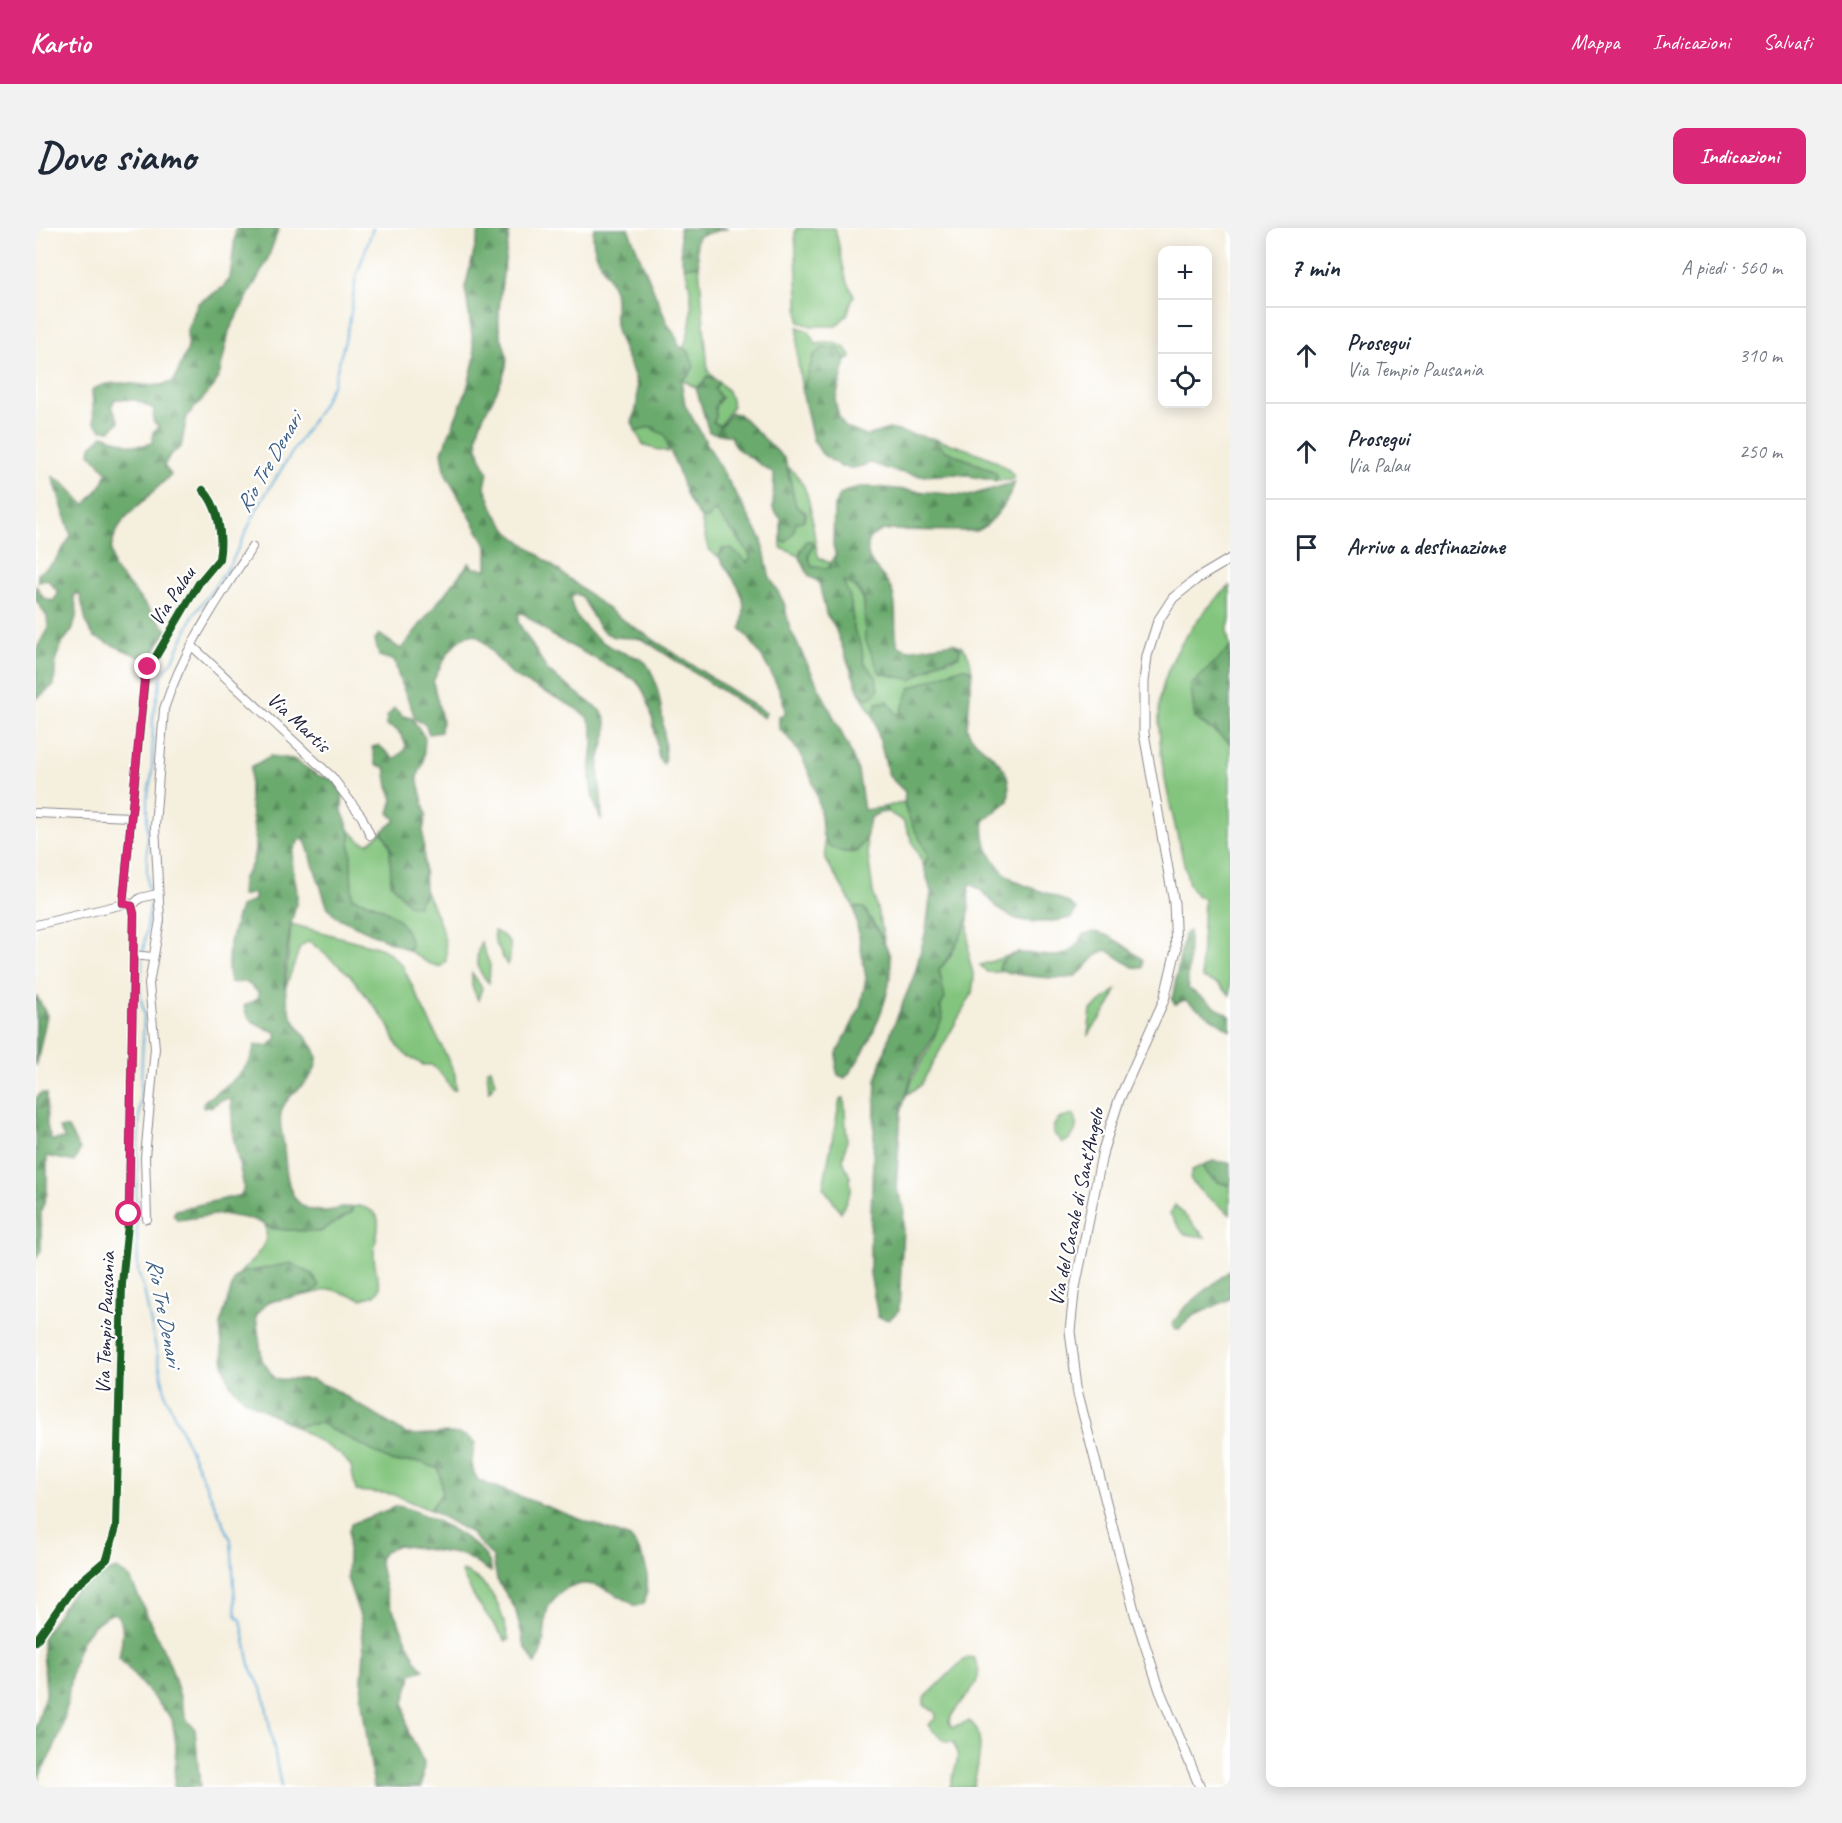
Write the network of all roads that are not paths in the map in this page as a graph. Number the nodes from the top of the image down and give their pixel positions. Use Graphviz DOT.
graph roads {
  1 [pos="202,490"];
  2 [pos="252,547"];
  3 [pos="1230,559"];
  4 [pos="192,646"];
  5 [pos="36,813"];
  6 [pos="130,817"];
  7 [pos="370,835"];
  8 [pos="158,894"];
  9 [pos="127,905"];
  10 [pos="36,924"];
  11 [pos="133,955"];
  12 [pos="152,957"];
  13 [pos="147,1219"];
  14 [pos="36,1641"];
  15 [pos="1200,1787"];
  1 -- 6 [label="street, Via Palau"];
  2 -- 4 [label="street"];
  3 -- 15 [label="main road, Via del Casale di Sant'Angelo"];
  4 -- 7 [label="street, Via Martis"];
  4 -- 8 [label="street"];
  5 -- 6 [label="street"];
  6 -- 9 [label="street, Via Palau"];
  8 -- 9 [label="street"];
  8 -- 12 [label="street"];
  9 -- 10 [label="street"];
  9 -- 11 [label="street, Via Tempio Pausania"];
  11 -- 12 [label="street"];
  11 -- 14 [label="street, Via Tempio Pausania"];
  12 -- 13 [label="street"];
}
